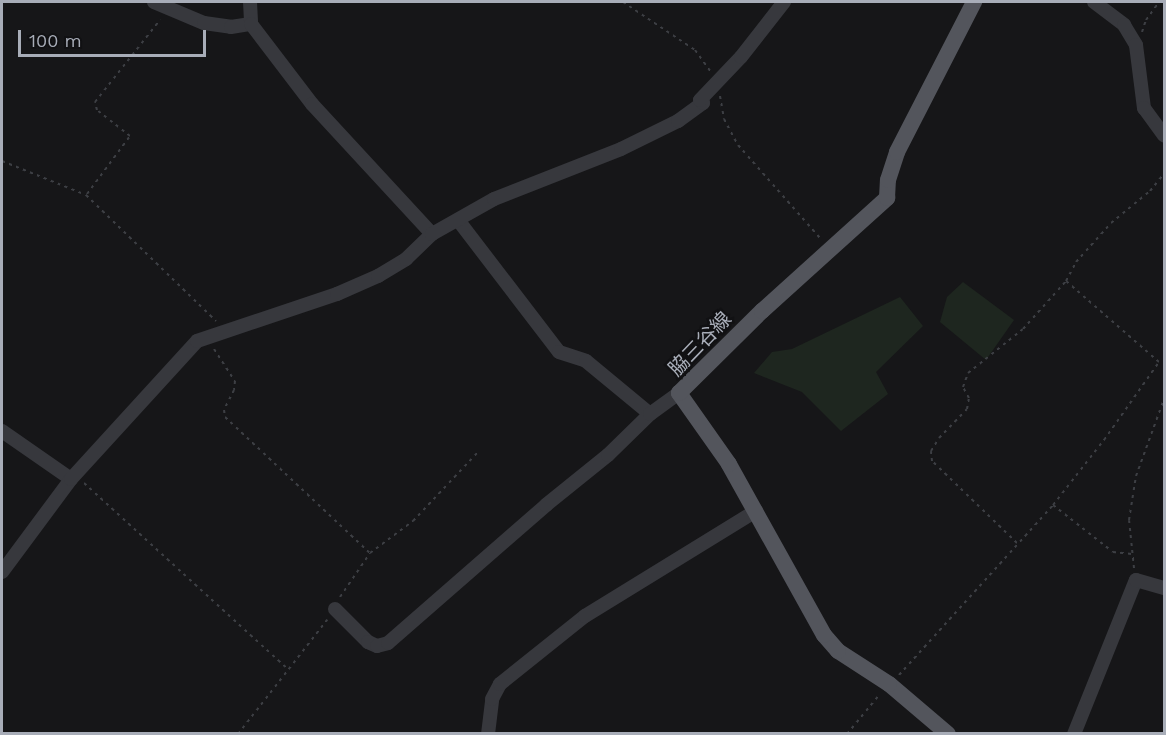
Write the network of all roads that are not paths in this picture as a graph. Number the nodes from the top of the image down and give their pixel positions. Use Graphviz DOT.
graph roads {
  1 [pos="154,2"];
  2 [pos="250,2"];
  3 [pos="784,2"];
  4 [pos="974,2"];
  5 [pos="1094,2"];
  6 [pos="251,24"];
  7 [pos="1164,136"];
  8 [pos="458,220"];
  9 [pos="432,234"];
  10 [pos="679,393"];
  11 [pos="650,414"];
  12 [pos="2,431"];
  13 [pos="73,477"];
  14 [pos="756,511"];
  15 [pos="2,572"];
  16 [pos="1164,588"];
  17 [pos="335,609"];
  18 [pos="488,734"];
  19 [pos="948,734"];
  20 [pos="1074,734"];
  1 -- 6 [label="street"];
  2 -- 6 [label="street"];
  3 -- 8 [label="street"];
  4 -- 10 [label="main road, 脇三谷線"];
  5 -- 7 [label="street"];
  6 -- 9 [label="street"];
  8 -- 9 [label="street"];
  8 -- 11 [label="street"];
  9 -- 13 [label="street"];
  10 -- 11 [label="street"];
  10 -- 14 [label="main road, 脇三谷線"];
  11 -- 17 [label="street"];
  12 -- 13 [label="street"];
  13 -- 15 [label="street"];
  14 -- 18 [label="street"];
  14 -- 19 [label="main road, 脇三谷線"];
  16 -- 20 [label="street"];
}
